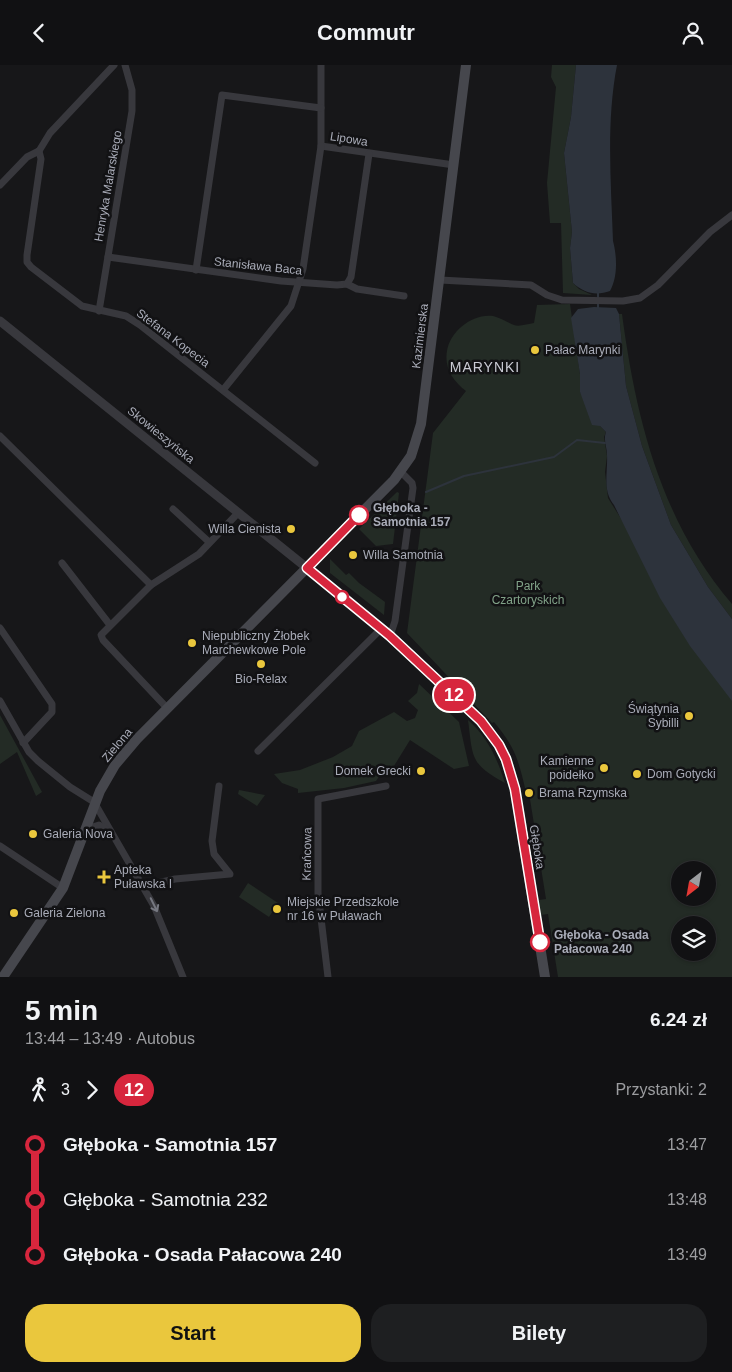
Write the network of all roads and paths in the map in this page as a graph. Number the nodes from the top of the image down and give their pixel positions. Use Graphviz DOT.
graph roads {
  1 [pos="114,65"];
  2 [pos="125,65"];
  3 [pos="321,65"];
  4 [pos="466,65"];
  5 [pos="321,109"];
  6 [pos="321,146"];
  7 [pos="39,151"];
  8 [pos="369,154"];
  9 [pos="454,165"];
  10 [pos="0,185"];
  11 [pos="732,215"];
  12 [pos="108,257"];
  13 [pos="196,270"];
  14 [pos="440,280"];
  15 [pos="300,282"];
  16 [pos="347,284"];
  17 [pos="404,296"];
  18 [pos="99,311"];
  19 [pos="0,321"];
  20 [pos="223,390"];
  21 [pos="0,437"];
  22 [pos="315,463"];
  23 [pos="401,472"];
  24 [pos="173,509"];
  25 [pos="238,513"];
  26 [pos="210,542"];
  27 [pos="62,563"];
  28 [pos="307,568"];
  29 [pos="151,585"];
  30 [pos="110,625"];
  31 [pos="0,628"];
  32 [pos="382,629"];
  33 [pos="390,636"];
  34 [pos="0,701"];
  35 [pos="168,709"];
  36 [pos="23,743"];
  37 [pos="258,751"];
  38 [pos="219,786"];
  39 [pos="386,786"];
  40 [pos="94,802"];
  41 [pos="86,829"];
  42 [pos="111,833"];
  43 [pos="2,851"];
  44 [pos="144,886"];
  45 [pos="63,888"];
  46 [pos="3,977"];
  47 [pos="184,977"];
  48 [pos="328,977"];
  49 [pos="545,977"];
  1 -- 7 [label="street"];
  2 -- 12 [label="street, Henryka Malarskiego"];
  3 -- 5 [label="street, Lipowa"];
  4 -- 9 [label="main road, Kazimierska"];
  5 -- 6 [label="street, Lipowa"];
  5 -- 13 [label="street"];
  6 -- 8 [label="street, Lipowa"];
  6 -- 15 [label="street"];
  7 -- 10 [label="street"];
  7 -- 18 [label="street, Stefana Kopecia"];
  8 -- 9 [label="street, Lipowa"];
  8 -- 16 [label="street"];
  9 -- 14 [label="main road, Kazimierska"];
  11 -- 14 [label="street"];
  12 -- 13 [label="street, Stanisława Baca"];
  12 -- 18 [label="street, Henryka Malarskiego"];
  13 -- 15 [label="street, Stanisława Baca"];
  14 -- 23 [label="main road, Kazimierska"];
  15 -- 16 [label="street, Stanisława Baca"];
  15 -- 20 [label="street"];
  16 -- 17 [label="street, Stanisława Baca"];
  18 -- 20 [label="street, Stefana Kopecia"];
  19 -- 25 [label="street, Skowieszyńska"];
  20 -- 22 [label="street, Stefana Kopecia"];
  21 -- 29 [label="street"];
  23 -- 28 [label="main road, Kazimierska"];
  23 -- 33 [label="street"];
  24 -- 26 [label="street"];
  25 -- 26 [label="street"];
  25 -- 28 [label="street, Skowieszyńska"];
  26 -- 29 [label="street"];
  27 -- 30 [label="street"];
  28 -- 32 [label="main road, Głęboka"];
  28 -- 35 [label="main road, Zielona"];
  29 -- 30 [label="street"];
  30 -- 35 [label="street"];
  31 -- 36 [label="street"];
  32 -- 33 [label="main road, Głęboka"];
  32 -- 37 [label="street"];
  33 -- 49 [label="main road, Głęboka"];
  34 -- 36 [label="street"];
  35 -- 40 [label="main road, Zielona"];
  36 -- 40 [label="street"];
  38 -- 44 [label="street"];
  39 -- 48 [label="street, Krańcowa"];
  40 -- 41 [label="main road, Zielona"];
  40 -- 42 [label="street"];
  41 -- 42 [label="street"];
  41 -- 45 [label="main road, Zielona"];
  42 -- 44 [label="street"];
  43 -- 45 [label="street"];
  44 -- 47 [label="street, one-way"];
  45 -- 46 [label="main road, Zielona"];
}
